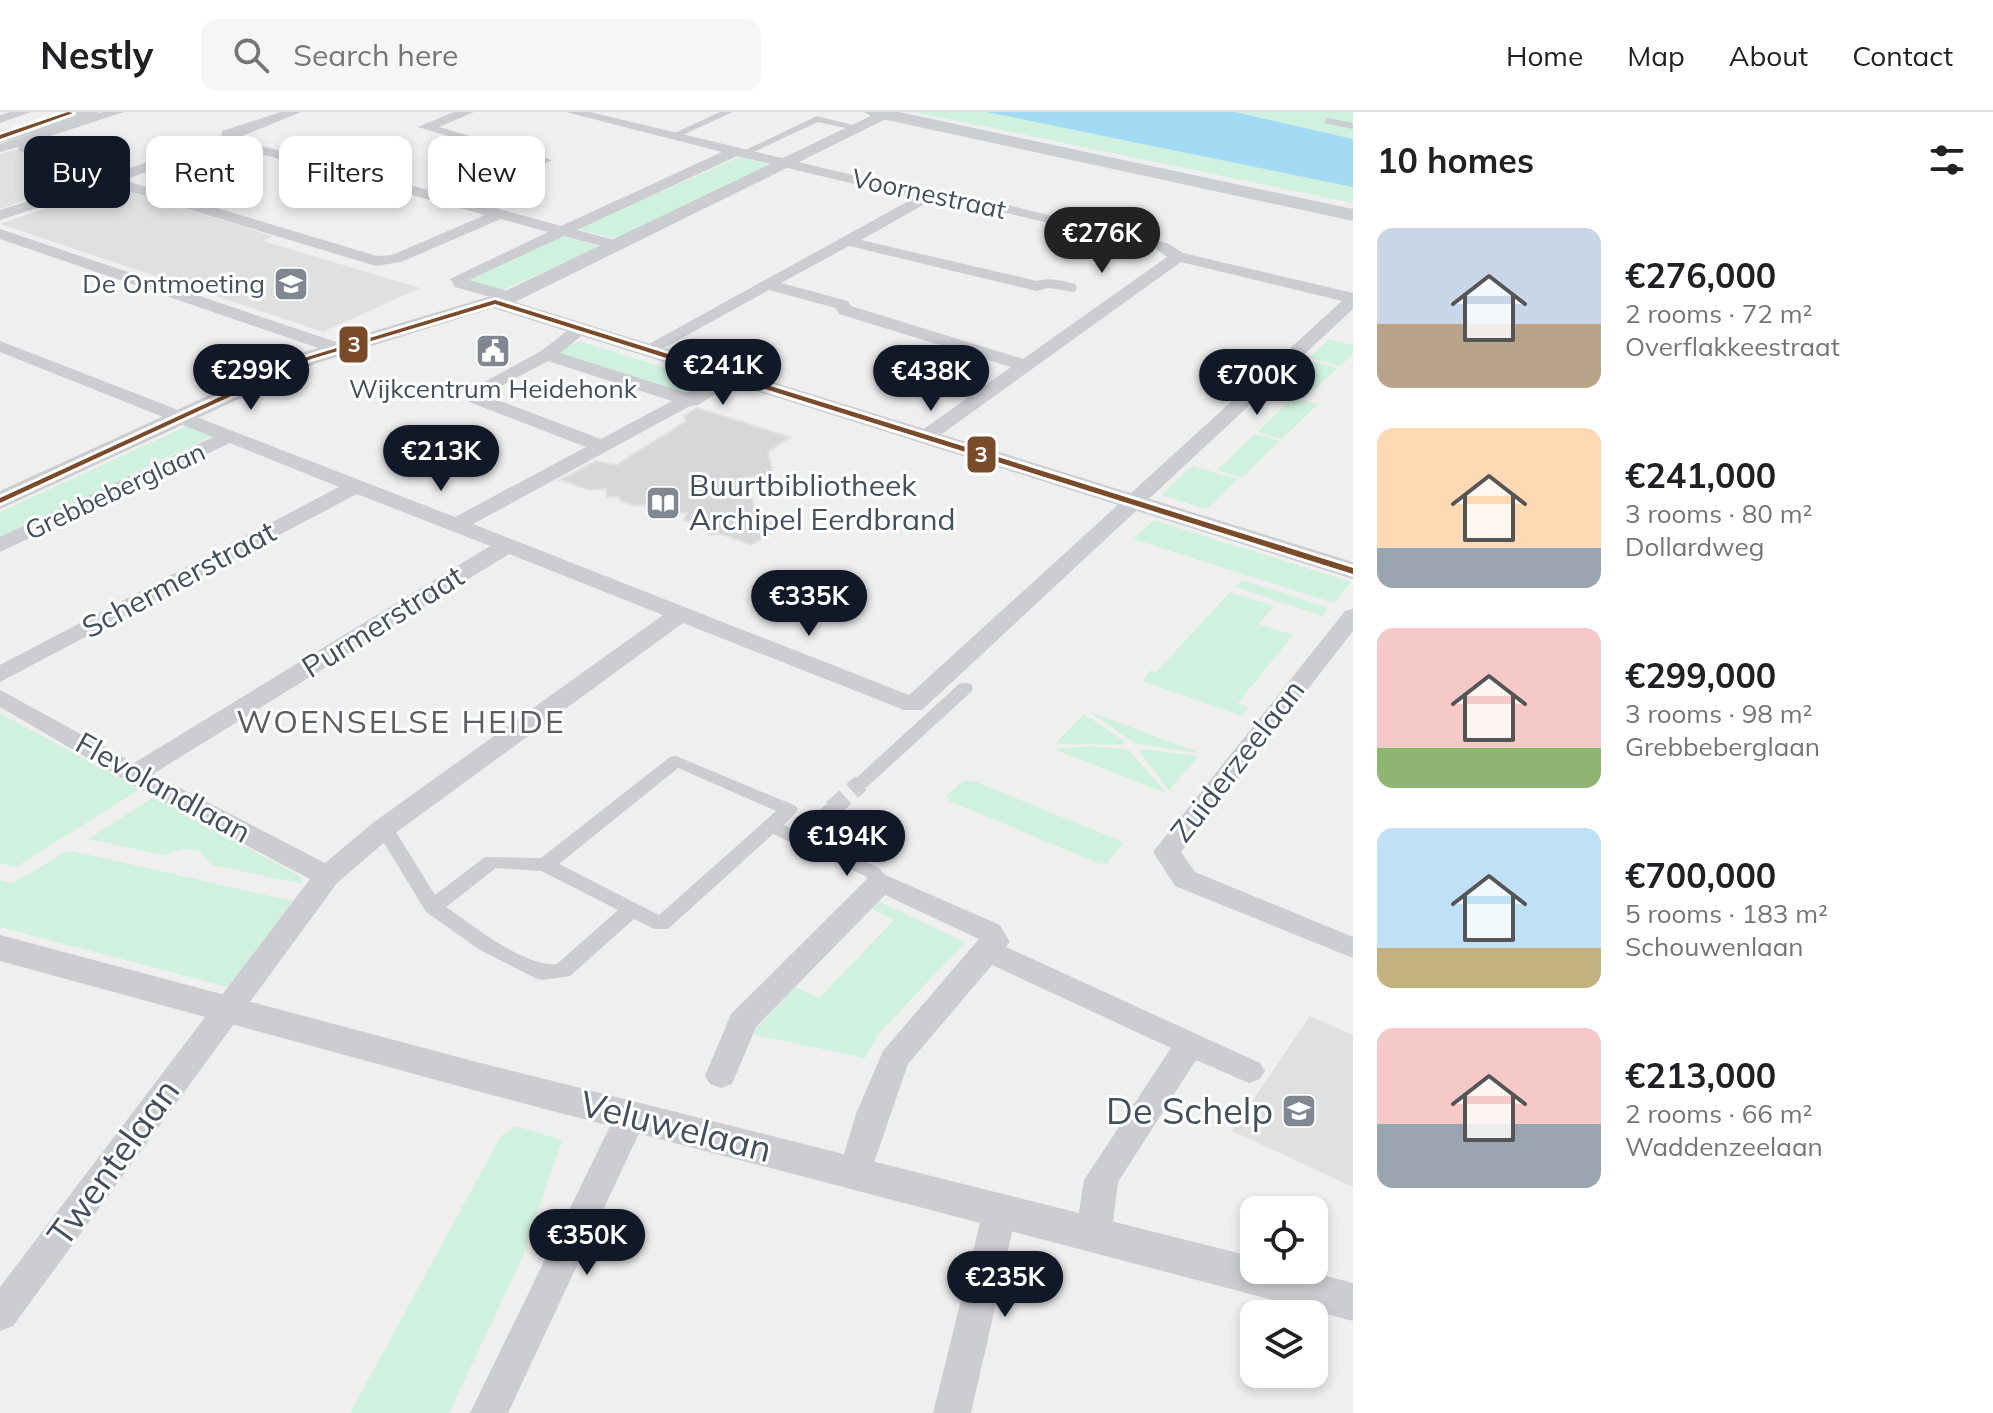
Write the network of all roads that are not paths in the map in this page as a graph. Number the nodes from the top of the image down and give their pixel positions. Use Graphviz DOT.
graph roads {
  1 [pos="24,112"];
  2 [pos="77,112"];
  3 [pos="117,112"];
  4 [pos="294,112"];
  5 [pos="467,112"];
  6 [pos="573,112"];
  7 [pos="728,112"];
  8 [pos="880,115"];
  9 [pos="0,119"];
  10 [pos="856,120"];
  11 [pos="1327,121"];
  12 [pos="1353,126"];
  13 [pos="227,136"];
  14 [pos="458,136"];
  15 [pos="671,137"];
  16 [pos="8,143"];
  17 [pos="263,150"];
  18 [pos="738,153"];
  19 [pos="782,164"];
  20 [pos="130,183"];
  21 [pos="428,195"];
  22 [pos="927,197"];
  23 [pos="24,207"];
  24 [pos="478,208"];
  25 [pos="500,214"];
  26 [pos="1347,214"];
  27 [pos="0,215"];
  28 [pos="563,231"];
  29 [pos="0,234"];
  30 [pos="847,241"];
  31 [pos="616,245"];
  32 [pos="1178,257"];
  33 [pos="766,284"];
  34 [pos="1353,299"];
  35 [pos="502,300"];
  36 [pos="1119,301"];
  37 [pos="581,329"];
  38 [pos="0,346"];
  39 [pos="336,348"];
  40 [pos="647,350"];
  41 [pos="547,355"];
  42 [pos="1026,366"];
  43 [pos="732,376"];
  44 [pos="691,401"];
  45 [pos="184,418"];
  46 [pos="230,436"];
  47 [pos="925,437"];
  48 [pos="601,446"];
  49 [pos="358,485"];
  50 [pos="0,501"];
  51 [pos="1132,502"];
  52 [pos="458,524"];
  53 [pos="0,545"];
  54 [pos="508,545"];
  55 [pos="1353,571"];
  56 [pos="681,613"];
  57 [pos="1353,616"];
  58 [pos="0,675"];
  59 [pos="965,688"];
  60 [pos="0,697"];
  61 [pos="135,774"];
  62 [pos="861,783"];
  63 [pos="832,809"];
  64 [pos="771,826"];
  65 [pos="384,828"];
  66 [pos="799,839"];
  67 [pos="545,865"];
  68 [pos="327,876"];
  69 [pos="881,882"];
  70 [pos="433,907"];
  71 [pos="632,909"];
  72 [pos="0,948"];
  73 [pos="1353,948"];
  74 [pos="988,951"];
  75 [pos="226,1009"];
  76 [pos="1190,1044"];
  77 [pos="1249,1071"];
  78 [pos="721,1076"];
  79 [pos="631,1116"];
  80 [pos="856,1171"];
  81 [pos="1000,1211"];
  82 [pos="1094,1231"];
  83 [pos="1353,1302"];
  84 [pos="2,1309"];
  85 [pos="489,1413"];
  86 [pos="952,1413"];
  1 -- 9 [label="street"];
  2 -- 16 [label="main road"];
  3 -- 16 [label="street"];
  4 -- 13 [label="street"];
  5 -- 14 [label="street"];
  6 -- 15 [label="street, Voornestraat"];
  7 -- 15 [label="street"];
  8 -- 10 [label="main road"];
  8 -- 26 [label="main road"];
  10 -- 18 [label="street"];
  10 -- 19 [label="street, Grebbeberglaan"];
  11 -- 12 [label="street"];
  15 -- 18 [label="street, Voornestraat"];
  17 -- 21 [label="street"];
  18 -- 19 [label="street, Voornestraat"];
  18 -- 28 [label="street"];
  19 -- 22 [label="street, Voornestraat"];
  19 -- 31 [label="street, Grebbeberglaan"];
  20 -- 25 [label="street"];
  22 -- 30 [label="street"];
  22 -- 32 [label="street, Voornestraat"];
  23 -- 27 [label="street"];
  24 -- 25 [label="street"];
  25 -- 28 [label="street"];
  28 -- 31 [label="street"];
  28 -- 35 [label="street"];
  29 -- 39 [label="street"];
  30 -- 33 [label="street"];
  30 -- 36 [label="street"];
  31 -- 35 [label="street, Grebbeberglaan"];
  32 -- 34 [label="street, Voornestraat"];
  32 -- 36 [label="street"];
  33 -- 40 [label="street"];
  33 -- 42 [label="street"];
  34 -- 51 [label="street"];
  35 -- 37 [label="street"];
  35 -- 39 [label="street, Grebbeberglaan"];
  36 -- 42 [label="street"];
  37 -- 40 [label="street"];
  37 -- 41 [label="street"];
  38 -- 45 [label="street"];
  39 -- 45 [label="street, Grebbeberglaan"];
  40 -- 43 [label="street"];
  41 -- 44 [label="street"];
  41 -- 48 [label="street"];
  42 -- 47 [label="street"];
  43 -- 44 [label="street"];
  43 -- 47 [label="street"];
  44 -- 48 [label="street"];
  45 -- 46 [label="street"];
  45 -- 50 [label="street, Grebbeberglaan"];
  46 -- 49 [label="street"];
  46 -- 53 [label="street, Grebbeberglaan"];
  47 -- 51 [label="street"];
  48 -- 52 [label="street"];
  49 -- 52 [label="street"];
  49 -- 58 [label="street, Schermerstraat"];
  51 -- 55 [label="street"];
  51 -- 56 [label="street"];
  52 -- 54 [label="street"];
  54 -- 56 [label="street"];
  54 -- 61 [label="street, Purmerstraat"];
  56 -- 65 [label="street, Twentelaan"];
  57 -- 73 [label="street, Zuiderzeelaan"];
  59 -- 62 [label="street"];
  60 -- 61 [label="street, Flevolandlaan"];
  61 -- 68 [label="street, Flevolandlaan"];
  63 -- 66 [label="street"];
  64 -- 66 [label="street"];
  64 -- 67 [label="street"];
  64 -- 71 [label="street"];
  65 -- 68 [label="street, Twentelaan"];
  65 -- 70 [label="street"];
  66 -- 69 [label="street"];
  67 -- 70 [label="street"];
  67 -- 71 [label="street"];
  68 -- 75 [label="street, Twentelaan"];
  69 -- 74 [label="street"];
  69 -- 78 [label="street"];
  70 -- 71 [label="street"];
  72 -- 75 [label="street, Veluwelaan"];
  74 -- 76 [label="street"];
  74 -- 80 [label="street"];
  75 -- 79 [label="street, Veluwelaan"];
  75 -- 84 [label="street, Twentelaan"];
  76 -- 77 [label="street"];
  76 -- 82 [label="street"];
  79 -- 80 [label="street, Veluwelaan"];
  79 -- 85 [label="street"];
  80 -- 81 [label="street, Veluwelaan"];
  81 -- 82 [label="street, Veluwelaan"];
  81 -- 86 [label="street"];
  82 -- 83 [label="street, Veluwelaan"];
}
